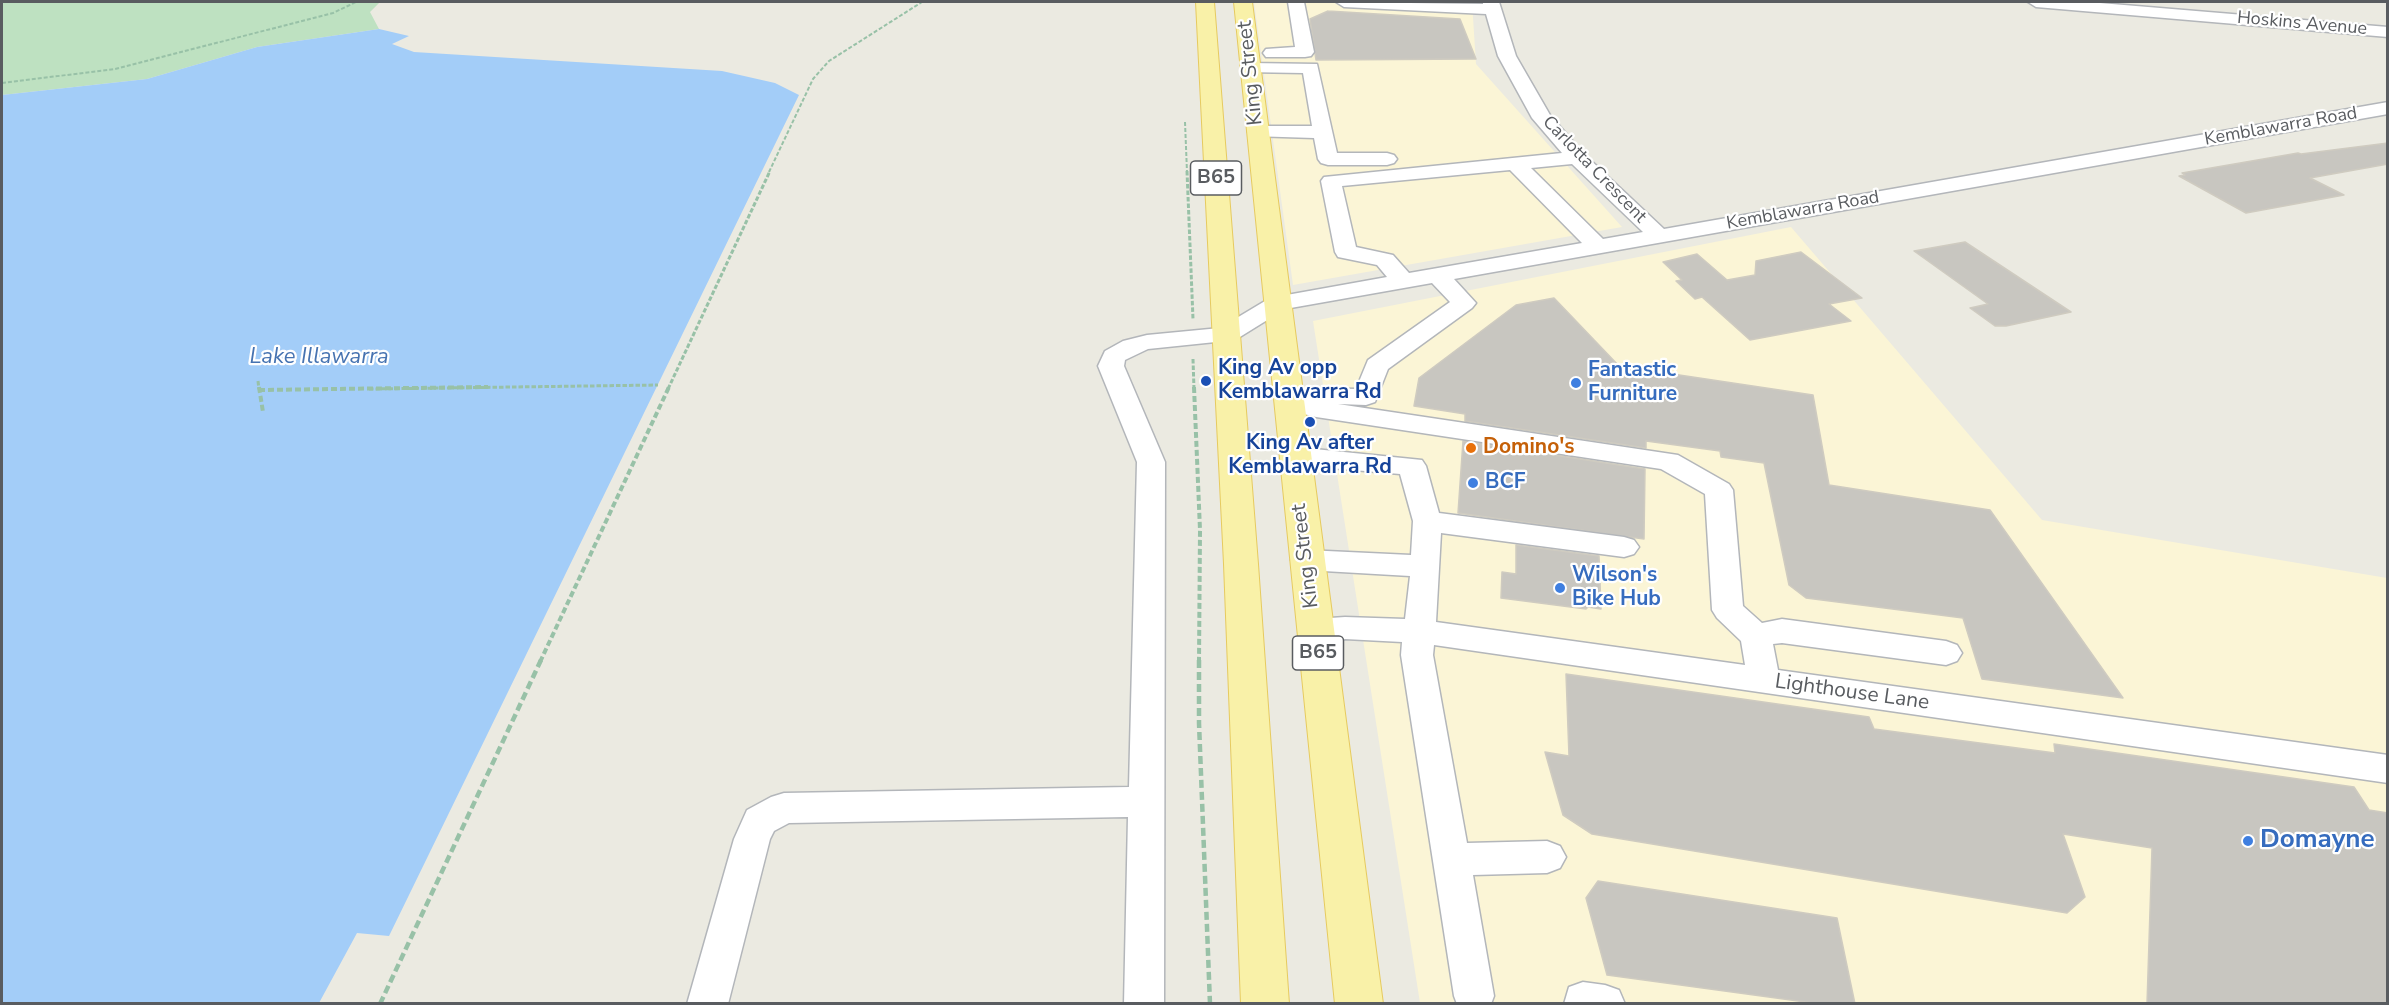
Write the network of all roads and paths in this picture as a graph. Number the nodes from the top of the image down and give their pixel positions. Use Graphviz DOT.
graph roads {
  1 [pos="356,2"];
  2 [pos="922,2"];
  3 [pos="1205,2"];
  4 [pos="1243,2"];
  5 [pos="1296,2"];
  6 [pos="1344,2"];
  7 [pos="2036,2"];
  8 [pos="1492,5"];
  9 [pos="2388,32"];
  10 [pos="1250,61"];
  11 [pos="2,83"];
  12 [pos="2388,108"];
  13 [pos="1185,121"];
  14 [pos="1258,132"];
  15 [pos="1323,132"];
  16 [pos="1563,142"];
  17 [pos="1577,158"];
  18 [pos="1516,165"];
  19 [pos="1659,236"];
  20 [pos="1598,247"];
  21 [pos="1437,275"];
  22 [pos="1403,281"];
  23 [pos="1278,303"];
  24 [pos="1226,335"];
  25 [pos="1193,338"];
  26 [pos="258,381"];
  27 [pos="658,385"];
  28 [pos="259,390"];
  29 [pos="1289,402"];
  30 [pos="263,412"];
  31 [pos="1295,456"];
  32 [pos="1427,521"];
  33 [pos="1624,547"];
  34 [pos="1306,560"];
  35 [pos="1426,566"];
  36 [pos="1315,631"];
  37 [pos="1419,631"];
  38 [pos="1756,636"];
  39 [pos="1946,653"];
  40 [pos="1764,680"];
  41 [pos="2388,769"];
  42 [pos="1145,802"];
  43 [pos="1547,858"];
  44 [pos="1452,859"];
  45 [pos="1474,996"];
  46 [pos="380,1004"];
  47 [pos="707,1004"];
  48 [pos="1144,1004"];
  49 [pos="1210,1004"];
  50 [pos="1265,1004"];
  51 [pos="1359,1004"];
  1 -- 11 [label="path"];
  2 -- 46 [label="path"];
  3 -- 24 [label="main road, King Street / B65"];
  4 -- 10 [label="main road, King Street / B65"];
  5 -- 10 [label="street"];
  6 -- 8 [label="street"];
  7 -- 9 [label="street, Hoskins Avenue"];
  8 -- 16 [label="street, Carlotta Crescent"];
  10 -- 14 [label="main road, King Street / B65"];
  10 -- 15 [label="street"];
  12 -- 19 [label="street, Kemblawarra Road"];
  13 -- 25 [label="path"];
  14 -- 15 [label="street"];
  14 -- 23 [label="main road, King Street / B65"];
  15 -- 16 [label="street"];
  16 -- 17 [label="street, Carlotta Crescent"];
  17 -- 18 [label="street"];
  17 -- 19 [label="street, Carlotta Crescent"];
  18 -- 20 [label="street"];
  18 -- 22 [label="street"];
  19 -- 20 [label="street, Kemblawarra Road"];
  20 -- 21 [label="street, Kemblawarra Road"];
  21 -- 22 [label="street, Kemblawarra Road"];
  21 -- 29 [label="street"];
  22 -- 23 [label="street, Kemblawarra Road"];
  23 -- 24 [label="street, Kemblawarra Road"];
  23 -- 29 [label="main road, King Street / B65"];
  24 -- 25 [label="street"];
  24 -- 50 [label="main road, King Street / B65"];
  25 -- 42 [label="street"];
  25 -- 49 [label="path"];
  26 -- 28 [label="path"];
  27 -- 28 [label="path"];
  28 -- 30 [label="path"];
  29 -- 31 [label="main road, King Street / B65"];
  29 -- 38 [label="street"];
  31 -- 32 [label="street"];
  31 -- 34 [label="main road, King Street / B65"];
  32 -- 33 [label="street"];
  32 -- 35 [label="street"];
  34 -- 35 [label="street"];
  34 -- 36 [label="main road, King Street / B65"];
  35 -- 37 [label="street"];
  36 -- 37 [label="street, Lighthouse Lane"];
  36 -- 51 [label="main road, King Street / B65"];
  37 -- 40 [label="street, Lighthouse Lane"];
  37 -- 44 [label="street"];
  38 -- 39 [label="street"];
  38 -- 40 [label="street"];
  40 -- 41 [label="street, Lighthouse Lane"];
  42 -- 47 [label="street"];
  42 -- 48 [label="street"];
  43 -- 44 [label="street"];
  44 -- 45 [label="street"];
}
